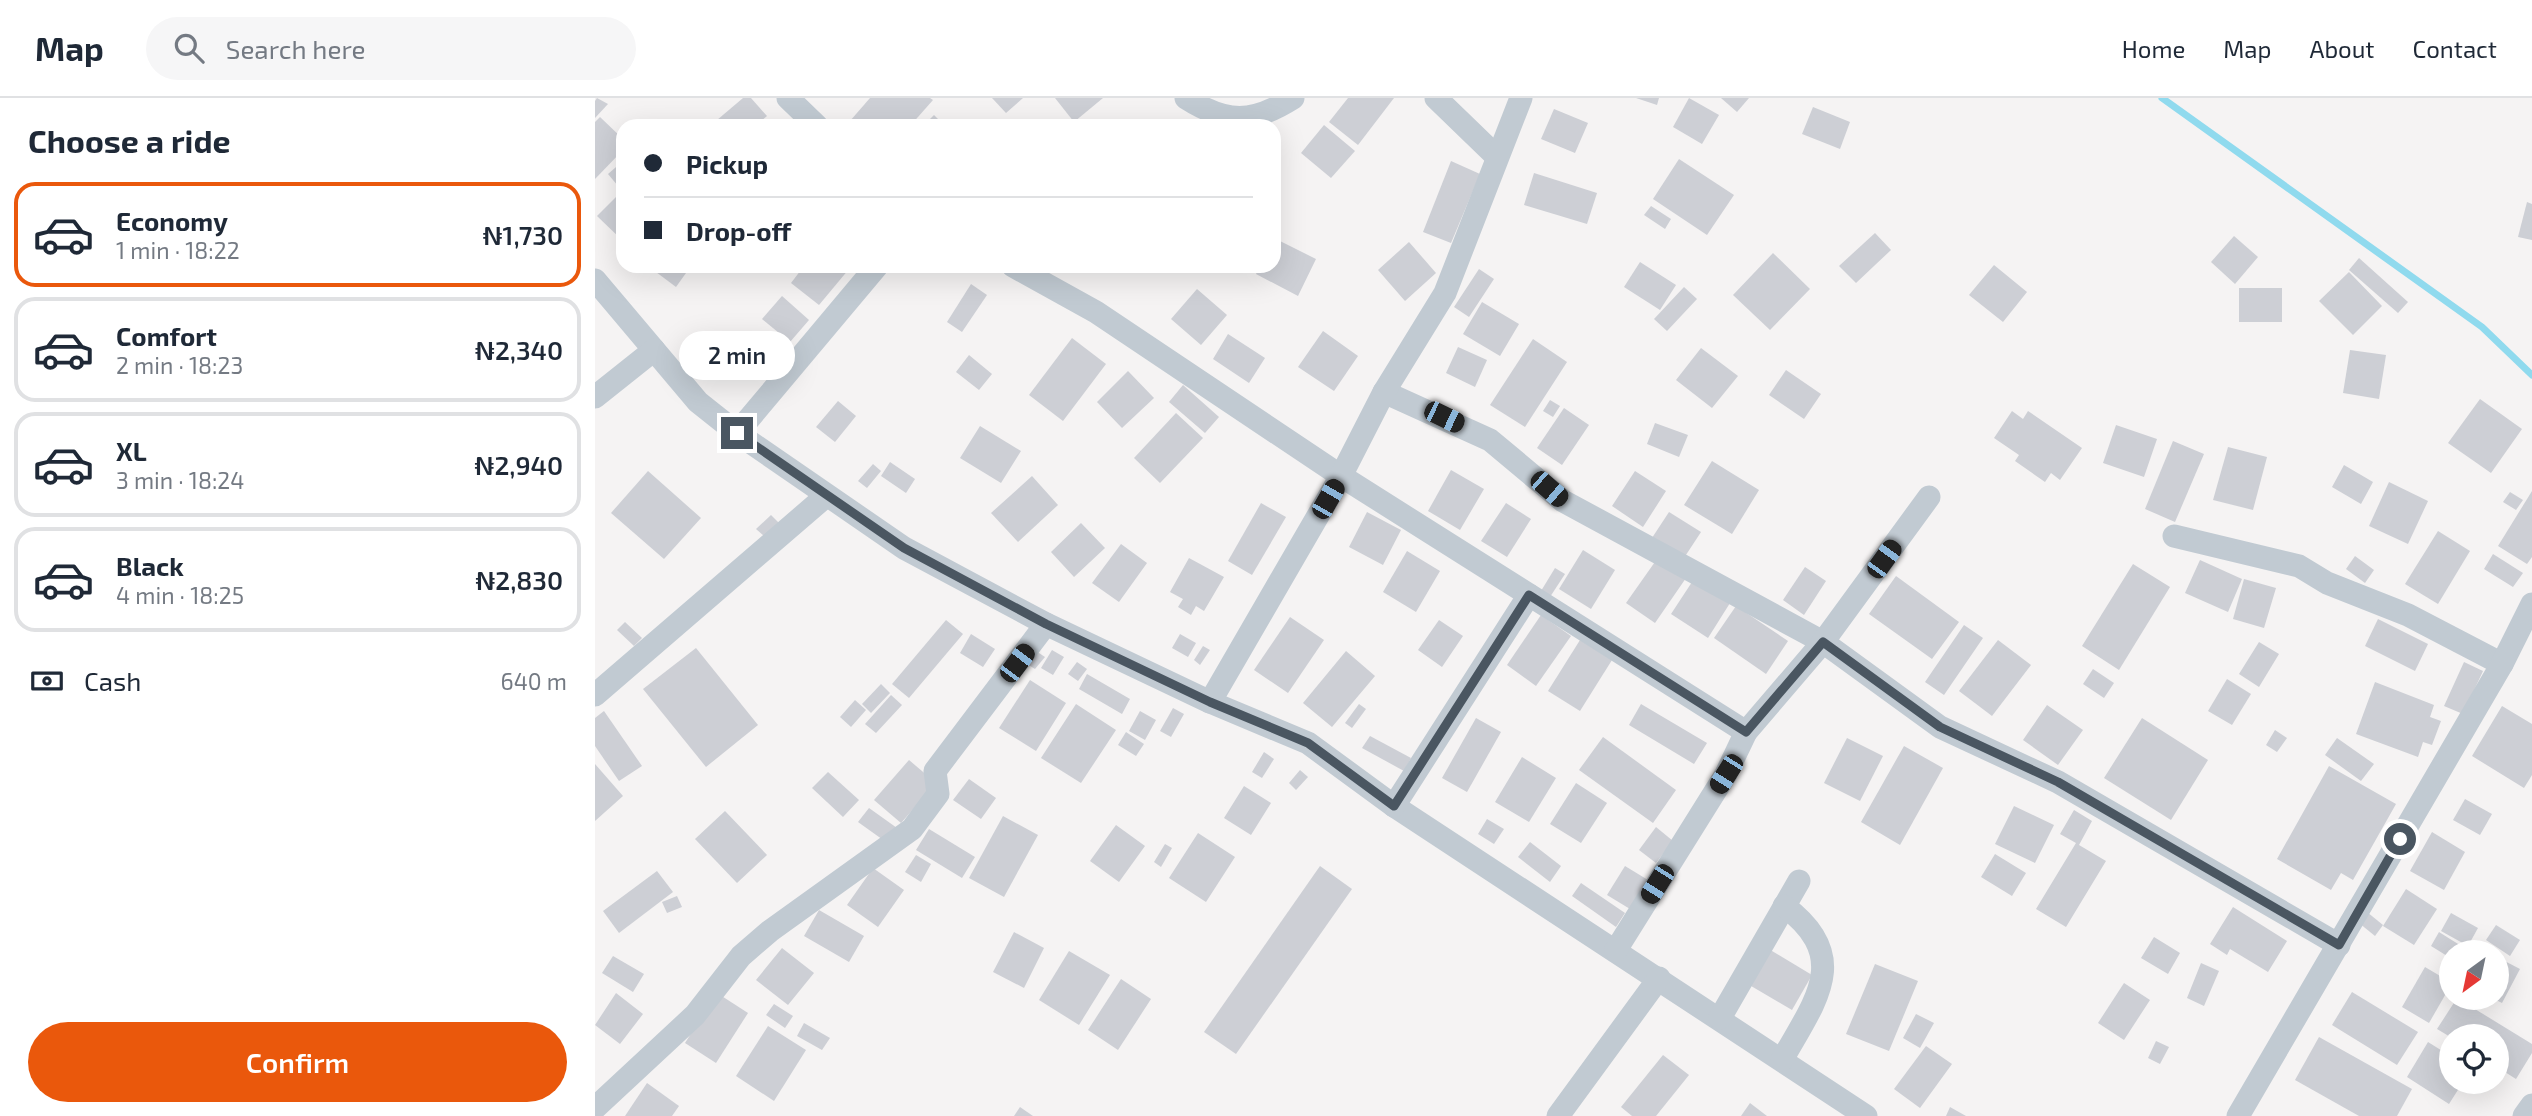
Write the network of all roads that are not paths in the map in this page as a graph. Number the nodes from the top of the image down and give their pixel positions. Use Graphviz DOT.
graph roads {
  1 [pos="788,98"];
  2 [pos="1186,98"];
  3 [pos="1293,98"];
  4 [pos="1436,98"];
  5 [pos="1521,98"];
  6 [pos="810,119"];
  7 [pos="1497,157"];
  8 [pos="871,273"];
  9 [pos="1026,273"];
  10 [pos="595,281"];
  11 [pos="654,350"];
  12 [pos="1384,391"];
  13 [pos="595,397"];
  14 [pos="737,433"];
  15 [pos="1341,476"];
  16 [pos="826,496"];
  17 [pos="1929,497"];
  18 [pos="2174,536"];
  19 [pos="1529,595"];
  20 [pos="2532,604"];
  21 [pos="1046,624"];
  22 [pos="1823,642"];
  23 [pos="2502,664"];
  24 [pos="595,695"];
  25 [pos="1210,702"];
  26 [pos="1746,732"];
  27 [pos="1394,806"];
  28 [pos="1799,881"];
  29 [pos="1784,906"];
  30 [pos="2339,945"];
  31 [pos="1616,950"];
  32 [pos="1659,978"];
  33 [pos="1720,1018"];
  34 [pos="1782,1060"];
  35 [pos="2532,1105"];
  36 [pos="595,1108"];
  37 [pos="1558,1116"];
  38 [pos="1865,1116"];
  39 [pos="2238,1116"];
  40 [pos="2524,1116"];
  1 -- 6 [label="street"];
  2 -- 3 [label="street"];
  4 -- 7 [label="street"];
  5 -- 7 [label="street"];
  7 -- 12 [label="street"];
  8 -- 14 [label="street"];
  9 -- 15 [label="street"];
  10 -- 11 [label="street"];
  11 -- 13 [label="street"];
  11 -- 14 [label="street"];
  12 -- 15 [label="street"];
  12 -- 22 [label="street"];
  14 -- 16 [label="street"];
  15 -- 19 [label="street"];
  15 -- 25 [label="street"];
  16 -- 21 [label="street"];
  16 -- 24 [label="street"];
  17 -- 22 [label="street"];
  18 -- 23 [label="street"];
  19 -- 26 [label="street"];
  19 -- 27 [label="street"];
  20 -- 23 [label="street"];
  21 -- 25 [label="street"];
  21 -- 36 [label="street"];
  22 -- 26 [label="street"];
  22 -- 30 [label="street"];
  23 -- 30 [label="street"];
  25 -- 27 [label="street"];
  26 -- 31 [label="street"];
  27 -- 31 [label="street"];
  28 -- 29 [label="street"];
  29 -- 33 [label="street"];
  29 -- 34 [label="street"];
  30 -- 39 [label="street"];
  31 -- 32 [label="street"];
  32 -- 33 [label="street"];
  32 -- 37 [label="street"];
  33 -- 34 [label="street"];
  34 -- 38 [label="street"];
  35 -- 40 [label="street"];
}
